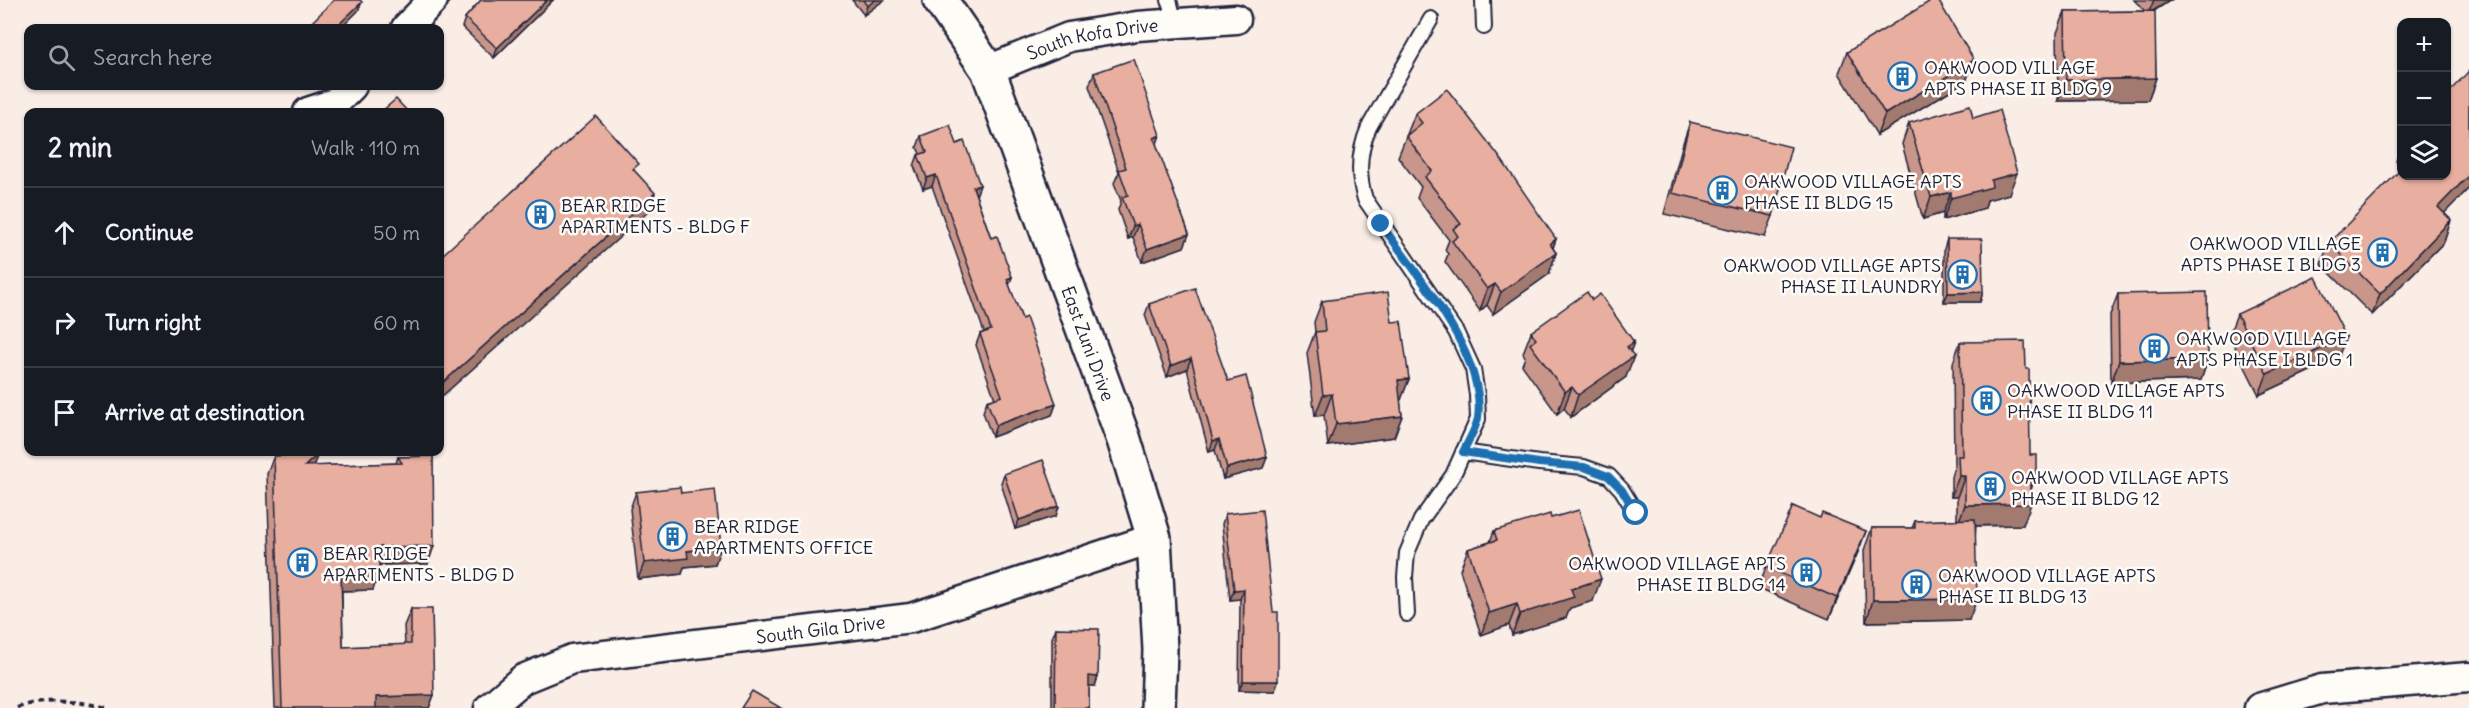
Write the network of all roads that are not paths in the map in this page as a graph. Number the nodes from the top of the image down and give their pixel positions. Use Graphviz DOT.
graph roads {
  1 [pos="433,0"];
  2 [pos="940,0"];
  3 [pos="1483,0"];
  4 [pos="1172,12"];
  5 [pos="1236,19"];
  6 [pos="1431,19"];
  7 [pos="410,24"];
  8 [pos="1484,27"];
  9 [pos="988,70"];
  10 [pos="348,90"];
  11 [pos="320,108"];
  12 [pos="1463,452"];
  13 [pos="1636,513"];
  14 [pos="1154,538"];
  15 [pos="1407,614"];
  16 [pos="2469,677"];
  17 [pos="489,708"];
  18 [pos="1158,708"];
  19 [pos="2259,708"];
  1 -- 7 [label="street"];
  2 -- 9 [label="street, East Zuni Drive"];
  3 -- 8 [label="lane"];
  4 -- 5 [label="street, South Kofa Drive"];
  4 -- 9 [label="street, South Kofa Drive"];
  6 -- 12 [label="lane"];
  9 -- 14 [label="street, East Zuni Drive"];
  10 -- 11 [label="street"];
  12 -- 13 [label="lane"];
  12 -- 15 [label="lane"];
  14 -- 17 [label="street, South Gila Drive"];
  14 -- 18 [label="street, East Zuni Drive"];
  16 -- 19 [label="street"];
}
